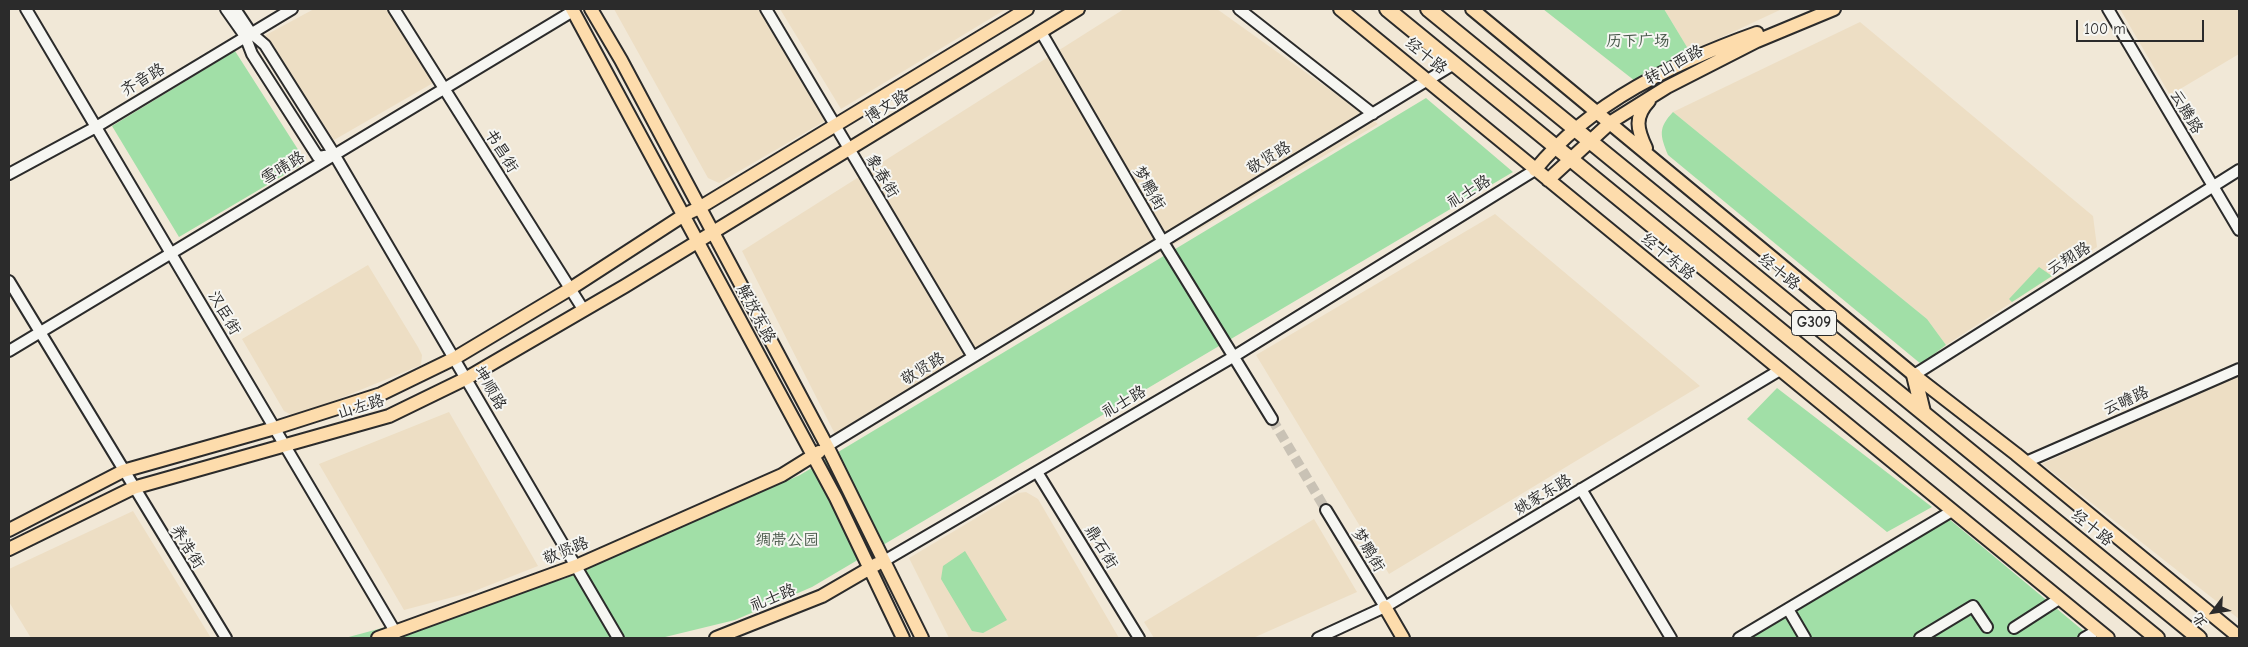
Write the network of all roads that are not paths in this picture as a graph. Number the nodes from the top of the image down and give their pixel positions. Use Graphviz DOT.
graph roads {
  1 [pos="26,9"];
  2 [pos="226,9"];
  3 [pos="235,9"];
  4 [pos="292,9"];
  5 [pos="394,9"];
  6 [pos="591,9"];
  7 [pos="766,9"];
  8 [pos="1027,9"];
  9 [pos="1078,9"];
  10 [pos="1239,9"];
  11 [pos="1340,9"];
  12 [pos="1387,9"];
  13 [pos="1428,9"];
  14 [pos="1472,9"];
  15 [pos="1817,9"];
  16 [pos="1834,9"];
  17 [pos="2108,9"];
  18 [pos="572,10"];
  19 [pos="1041,32"];
  20 [pos="248,35"];
  21 [pos="1454,64"];
  22 [pos="1428,80"];
  23 [pos="444,88"];
  24 [pos="1656,94"];
  25 [pos="1596,110"];
  26 [pos="1373,114"];
  27 [pos="1611,122"];
  28 [pos="835,126"];
  29 [pos="96,127"];
  30 [pos="1574,128"];
  31 [pos="1590,140"];
  32 [pos="1555,146"];
  33 [pos="849,150"];
  34 [pos="1648,152"];
  35 [pos="334,154"];
  36 [pos="1571,158"];
  37 [pos="1535,170"];
  38 [pos="2239,170"];
  39 [pos="9,174"];
  40 [pos="1548,180"];
  41 [pos="2213,185"];
  42 [pos="699,208"];
  43 [pos="684,215"];
  44 [pos="2239,230"];
  45 [pos="713,232"];
  46 [pos="698,241"];
  47 [pos="1163,242"];
  48 [pos="171,253"];
  49 [pos="9,281"];
  50 [pos="570,289"];
  51 [pos="583,309"];
  52 [pos="39,332"];
  53 [pos="9,351"];
  54 [pos="973,357"];
  55 [pos="455,358"];
  56 [pos="1233,358"];
  57 [pos="2239,369"];
  58 [pos="1780,370"];
  59 [pos="1914,375"];
  60 [pos="467,378"];
  61 [pos="1923,412"];
  62 [pos="1272,419"];
  63 [pos="275,428"];
  64 [pos="827,446"];
  65 [pos="286,447"];
  66 [pos="813,456"];
  67 [pos="2026,462"];
  68 [pos="123,471"];
  69 [pos="1037,472"];
  70 [pos="133,488"];
  71 [pos="1581,489"];
  72 [pos="1326,510"];
  73 [pos="1952,511"];
  74 [pos="9,530"];
  75 [pos="9,549"];
  76 [pos="884,561"];
  77 [pos="576,566"];
  78 [pos="870,568"];
  79 [pos="2059,599"];
  80 [pos="1384,607"];
  81 [pos="1788,609"];
  82 [pos="1987,628"];
  83 [pos="2014,628"];
  84 [pos="2098,630"];
  85 [pos="396,633"];
  86 [pos="2239,637"];
  87 [pos="226,638"];
  88 [pos="378,638"];
  89 [pos="618,638"];
  90 [pos="716,638"];
  91 [pos="903,638"];
  92 [pos="922,638"];
  93 [pos="1138,638"];
  94 [pos="1318,638"];
  95 [pos="1403,638"];
  96 [pos="1671,638"];
  97 [pos="1739,638"];
  98 [pos="1805,638"];
  99 [pos="1920,638"];
  100 [pos="2084,638"];
  101 [pos="2108,638"];
  102 [pos="2157,638"];
  103 [pos="2199,638"];
  1 -- 29 [label="street, 汉臣街"];
  2 -- 20 [label="street, 坤顺路"];
  3 -- 20 [label="street, 坤顺路"];
  4 -- 20 [label="street, 齐音路"];
  5 -- 23 [label="street, 书昌街"];
  6 -- 42 [label="main road, 解放东路"];
  7 -- 28 [label="street, 象春街"];
  8 -- 28 [label="main road, 博文路"];
  9 -- 19 [label="main road, 博文路"];
  10 -- 26 [label="street"];
  11 -- 22 [label="main road, 经十路"];
  12 -- 21 [label="highway, 经十路 / G309"];
  13 -- 30 [label="highway, 经十路 / G309"];
  14 -- 25 [label="main road"];
  15 -- 25 [label="main road, 转山西路"];
  16 -- 24 [label="main road, 转山西路"];
  17 -- 41 [label="street, 云腾路"];
  18 -- 23 [label="street, 雪晴路"];
  18 -- 43 [label="main road, 解放东路"];
  19 -- 33 [label="main road, 博文路"];
  19 -- 47 [label="street, 梦鹏街"];
  20 -- 29 [label="street, 齐音路"];
  20 -- 35 [label="street, 坤顺路"];
  20 -- 35 [label="street, 坤顺路"];
  21 -- 22 [label="street, 敬贤路"];
  21 -- 32 [label="highway, 经十路 / G309"];
  22 -- 26 [label="street, 敬贤路"];
  22 -- 37 [label="main road, 经十路"];
  23 -- 35 [label="street, 雪晴路"];
  23 -- 50 [label="street, 书昌街"];
  24 -- 27 [label="main road, 转山西路"];
  24 -- 34 [label="main road"];
  25 -- 27 [label="main road"];
  25 -- 30 [label="main road, 转山西路"];
  26 -- 47 [label="street, 敬贤路"];
  27 -- 31 [label="main road, 转山西路"];
  27 -- 34 [label="main road, 经十路"];
  28 -- 33 [label="street, 象春街"];
  28 -- 42 [label="main road, 博文路"];
  29 -- 39 [label="street, 齐音路"];
  29 -- 48 [label="street, 汉臣街"];
  30 -- 31 [label="highway, 经十路 / G309"];
  30 -- 32 [label="main road, 转山西路"];
  31 -- 36 [label="main road, 转山西路"];
  31 -- 61 [label="highway, 经十路 / G309"];
  32 -- 36 [label="highway, 经十路 / G309"];
  32 -- 37 [label="main road, 转山西路"];
  33 -- 45 [label="main road, 博文路"];
  33 -- 54 [label="street, 象春街"];
  34 -- 59 [label="main road, 经十路"];
  35 -- 48 [label="street, 雪晴路"];
  35 -- 55 [label="street, 坤顺路"];
  36 -- 40 [label="main road, 转山西路"];
  36 -- 102 [label="highway, 经十路 / G309"];
  37 -- 40 [label="main road, 经十东路"];
  37 -- 56 [label="street, 礼士路"];
  38 -- 41 [label="street, 云翔路"];
  40 -- 58 [label="main road, 经十东路"];
  41 -- 44 [label="street, 云腾路"];
  41 -- 59 [label="street, 云翔路"];
  42 -- 43 [label="main road, 博文路"];
  42 -- 45 [label="main road, 解放东路"];
  43 -- 46 [label="main road, 解放东路"];
  43 -- 50 [label="main road, 山左路"];
  45 -- 46 [label="main road, 博文路"];
  45 -- 64 [label="main road, 解放东路"];
  46 -- 51 [label="main road, 山左路"];
  46 -- 66 [label="main road, 解放东路"];
  47 -- 54 [label="street, 敬贤路"];
  47 -- 56 [label="street, 梦鹏街"];
  48 -- 52 [label="street, 雪晴路"];
  48 -- 63 [label="street, 汉臣街"];
  49 -- 52 [label="street, 养浩街"];
  50 -- 51 [label="street, 书昌街"];
  50 -- 55 [label="main road, 山左路"];
  51 -- 60 [label="main road, 山左路"];
  52 -- 53 [label="street, 雪晴路"];
  52 -- 68 [label="street, 养浩街"];
  54 -- 64 [label="street, 敬贤路"];
  55 -- 60 [label="street, 坤顺路"];
  55 -- 63 [label="main road, 山左路"];
  56 -- 62 [label="street, 梦鹏街"];
  56 -- 69 [label="street, 礼士路"];
  57 -- 67 [label="street, 云瞻路"];
  58 -- 71 [label="street, 姚家东路"];
  58 -- 73 [label="main road"];
  59 -- 61 [label="highway"];
  59 -- 67 [label="main road, 经十路"];
  60 -- 65 [label="main road, 山左路"];
  60 -- 77 [label="street, 坤顺路"];
  61 -- 103 [label="highway, 经十路 / G309"];
  63 -- 65 [label="street, 汉臣街"];
  63 -- 68 [label="main road, 山左路"];
  64 -- 66 [label="main road, 敬贤路"];
  64 -- 76 [label="main road, 解放东路"];
  65 -- 70 [label="main road, 山左路"];
  65 -- 85 [label="street, 汉臣街"];
  66 -- 77 [label="main road, 敬贤路"];
  66 -- 78 [label="main road, 解放东路"];
  67 -- 86 [label="main road, 经十路"];
  68 -- 70 [label="street, 养浩街"];
  68 -- 74 [label="main road, 山左路"];
  69 -- 76 [label="street, 礼士路"];
  69 -- 93 [label="street, 鼎石街"];
  70 -- 75 [label="main road, 山左路"];
  70 -- 87 [label="street, 养浩街"];
  71 -- 80 [label="street, 姚家东路"];
  71 -- 96 [label="street"];
  72 -- 80 [label="street, 梦鹏街"];
  73 -- 79 [label="main road"];
  73 -- 81 [label="street"];
  76 -- 78 [label="main road, 礼士路"];
  76 -- 92 [label="main road, 解放东路"];
  77 -- 85 [label="main road, 敬贤路"];
  77 -- 89 [label="street, 坤顺路"];
  78 -- 90 [label="main road, 礼士路"];
  78 -- 91 [label="main road, 解放东路"];
  79 -- 83 [label="street"];
  79 -- 84 [label="main road"];
  80 -- 94 [label="street, 姚家东路"];
  80 -- 95 [label="main road"];
  81 -- 97 [label="street"];
  81 -- 98 [label="street"];
  82 -- 99 [label="street"];
  84 -- 100 [label="street"];
  84 -- 101 [label="main road"];
  85 -- 88 [label="main road, 敬贤路"];
}
